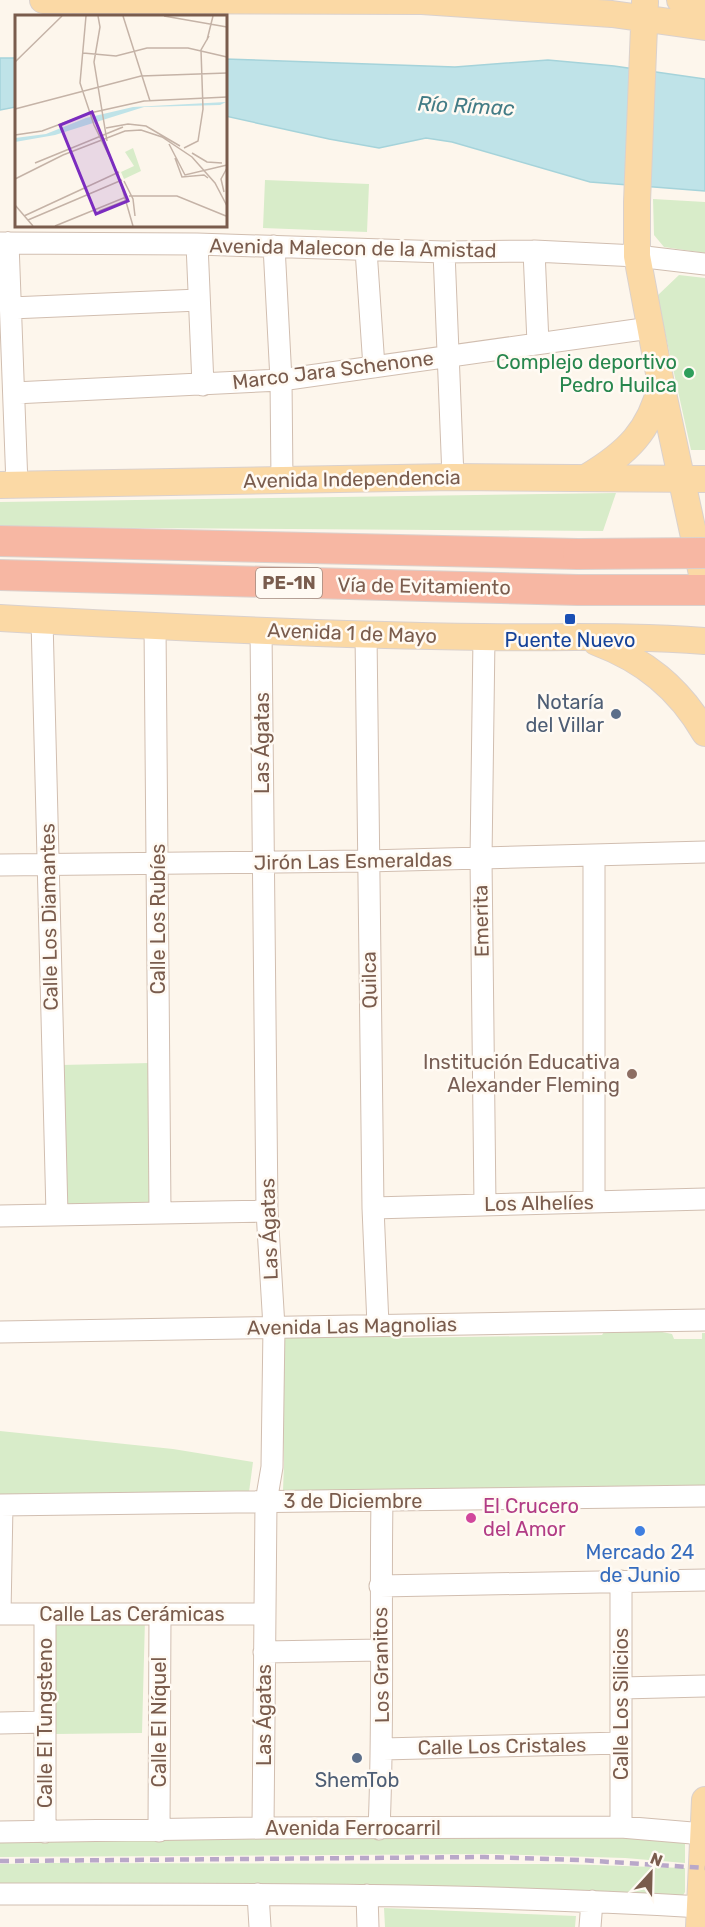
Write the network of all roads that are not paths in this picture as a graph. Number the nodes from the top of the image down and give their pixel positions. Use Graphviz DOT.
graph roads {
  1 [pos="43,0"];
  2 [pos="680,0"];
  3 [pos="705,3"];
  4 [pos="645,18"];
  5 [pos="705,27"];
  6 [pos="4,243"];
  7 [pos="197,244"];
  8 [pos="274,246"];
  9 [pos="366,250"];
  10 [pos="534,251"];
  11 [pos="444,252"];
  12 [pos="637,256"];
  13 [pos="705,264"];
  14 [pos="199,300"];
  15 [pos="10,308"];
  16 [pos="650,328"];
  17 [pos="538,343"];
  18 [pos="449,356"];
  19 [pos="374,367"];
  20 [pos="280,380"];
  21 [pos="661,384"];
  22 [pos="202,385"];
  23 [pos="14,393"];
  24 [pos="453,477"];
  25 [pos="587,477"];
  26 [pos="694,479"];
  27 [pos="282,480"];
  28 [pos="9,485"];
  29 [pos="0,541"];
  30 [pos="705,553"];
  31 [pos="0,575"];
  32 [pos="705,589"];
  33 [pos="0,618"];
  34 [pos="42,620"];
  35 [pos="155,626"];
  36 [pos="261,630"];
  37 [pos="366,634"];
  38 [pos="566,636"];
  39 [pos="484,637"];
  40 [pos="705,641"];
  41 [pos="705,733"];
  42 [pos="705,852"];
  43 [pos="594,856"];
  44 [pos="481,859"];
  45 [pos="368,861"];
  46 [pos="262,863"];
  47 [pos="48,864"];
  48 [pos="157,864"];
  49 [pos="0,865"];
  50 [pos="705,1199"];
  51 [pos="594,1202"];
  52 [pos="485,1205"];
  53 [pos="373,1208"];
  54 [pos="267,1210"];
  55 [pos="160,1211"];
  56 [pos="57,1214"];
  57 [pos="0,1216"];
  58 [pos="705,1320"];
  59 [pos="378,1325"];
  60 [pos="274,1327"];
  61 [pos="0,1332"];
  62 [pos="705,1496"];
  63 [pos="382,1501"];
  64 [pos="266,1502"];
  65 [pos="1,1505"];
  66 [pos="705,1580"];
  67 [pos="621,1581"];
  68 [pos="380,1586"];
  69 [pos="0,1614"];
  70 [pos="45,1614"];
  71 [pos="160,1614"];
  72 [pos="265,1614"];
  73 [pos="381,1650"];
  74 [pos="264,1652"];
  75 [pos="705,1686"];
  76 [pos="621,1688"];
  77 [pos="45,1722"];
  78 [pos="0,1723"];
  79 [pos="621,1743"];
  80 [pos="383,1749"];
  81 [pos="705,1800"];
  82 [pos="621,1827"];
  83 [pos="263,1828"];
  84 [pos="379,1828"];
  85 [pos="159,1831"];
  86 [pos="0,1832"];
  87 [pos="45,1832"];
  88 [pos="704,1834"];
  89 [pos="0,1894"];
  90 [pos="258,1894"];
  91 [pos="367,1896"];
  92 [pos="592,1901"];
  93 [pos="702,1914"];
  94 [pos="260,1927"];
  95 [pos="368,1927"];
  96 [pos="590,1927"];
  1 -- 4 [label="main road"];
  2 -- 3 [label="main road"];
  4 -- 5 [label="main road"];
  4 -- 12 [label="main road"];
  6 -- 7 [label="street, Avenida Malecon de la Amistad"];
  6 -- 15 [label="street"];
  7 -- 8 [label="street, Avenida Malecon de la Amistad"];
  7 -- 14 [label="street"];
  8 -- 9 [label="street, Avenida Malecon de la Amistad"];
  8 -- 20 [label="street"];
  9 -- 11 [label="street, Avenida Malecon de la Amistad"];
  9 -- 19 [label="street"];
  10 -- 11 [label="street, Avenida Malecon de la Amistad"];
  10 -- 12 [label="street, Avenida Malecon de la Amistad"];
  10 -- 17 [label="street"];
  11 -- 18 [label="street"];
  12 -- 13 [label="street, Avenida Malecon de la Amistad"];
  12 -- 16 [label="main road"];
  14 -- 15 [label="street"];
  14 -- 22 [label="street"];
  15 -- 23 [label="street"];
  16 -- 17 [label="street, Marco Jara Schenone"];
  16 -- 21 [label="main road"];
  17 -- 18 [label="street, Marco Jara Schenone"];
  18 -- 19 [label="street, Marco Jara Schenone"];
  18 -- 24 [label="street"];
  19 -- 20 [label="street, Marco Jara Schenone"];
  20 -- 22 [label="street, Marco Jara Schenone"];
  20 -- 27 [label="street"];
  21 -- 25 [label="main road"];
  21 -- 26 [label="main road"];
  22 -- 23 [label="street, Marco Jara Schenone"];
  23 -- 28 [label="street"];
  24 -- 25 [label="main road, Avenida Independencia"];
  24 -- 27 [label="main road, Avenida Independencia"];
  25 -- 26 [label="main road, Avenida Independencia"];
  26 -- 32 [label="main road"];
  27 -- 28 [label="main road, Avenida Independencia"];
  29 -- 30 [label="highway, Vía de Evitamiento / PE-1N, bridge"];
  31 -- 32 [label="highway, Vía de Evitamiento / PE-1N"];
  33 -- 34 [label="main road, Avenida 1 de Mayo"];
  34 -- 35 [label="main road, Avenida 1 de Mayo"];
  34 -- 47 [label="street, Calle Los Diamantes"];
  35 -- 36 [label="main road, Avenida 1 de Mayo"];
  35 -- 48 [label="street, Calle Los Rubíes"];
  36 -- 37 [label="main road, Avenida 1 de Mayo"];
  36 -- 46 [label="street, Las Ágatas"];
  37 -- 39 [label="main road, Avenida 1 de Mayo"];
  37 -- 45 [label="street, Quilca"];
  38 -- 39 [label="main road, Avenida 1 de Mayo"];
  38 -- 40 [label="main road, Avenida 1 de Mayo"];
  38 -- 41 [label="main road"];
  39 -- 44 [label="street, Emerita"];
  42 -- 43 [label="street, Jirón Las Esmeraldas"];
  43 -- 44 [label="street, Jirón Las Esmeraldas"];
  43 -- 51 [label="street"];
  44 -- 45 [label="street, Jirón Las Esmeraldas"];
  44 -- 52 [label="street, Emerita"];
  45 -- 46 [label="street, Jirón Las Esmeraldas"];
  45 -- 53 [label="street, Quilca"];
  46 -- 48 [label="street, Jirón Las Esmeraldas"];
  46 -- 54 [label="street, Las Ágatas"];
  47 -- 48 [label="street, Jirón Las Esmeraldas"];
  47 -- 49 [label="street, Jirón Las Esmeraldas"];
  47 -- 56 [label="street, Calle Los Diamantes"];
  48 -- 55 [label="street, Calle Los Rubíes"];
  50 -- 51 [label="street, Los Alhelíes"];
  51 -- 52 [label="street, Los Alhelíes"];
  52 -- 53 [label="street, Los Alhelíes"];
  53 -- 59 [label="street, Quilca"];
  54 -- 55 [label="street"];
  54 -- 60 [label="street, Las Ágatas"];
  55 -- 56 [label="street"];
  56 -- 57 [label="street"];
  58 -- 59 [label="street, Avenida Las Magnolias"];
  59 -- 60 [label="street, Avenida Las Magnolias"];
  60 -- 61 [label="street, Avenida Las Magnolias"];
  60 -- 64 [label="street, Las Ágatas"];
  62 -- 63 [label="street, 3 de Diciembre"];
  63 -- 64 [label="street, 3 de Diciembre"];
  63 -- 68 [label="street, Los Granitos"];
  64 -- 65 [label="street, 3 de Diciembre"];
  64 -- 72 [label="street, Las Ágatas"];
  65 -- 69 [label="street"];
  66 -- 67 [label="street"];
  67 -- 68 [label="street"];
  67 -- 76 [label="street, Calle Los Silicios"];
  68 -- 73 [label="street, Los Granitos"];
  69 -- 70 [label="street, Calle Las Cerámicas"];
  70 -- 71 [label="street, Calle Las Cerámicas"];
  70 -- 77 [label="street, Calle El Tungsteno"];
  71 -- 72 [label="street, Calle Las Cerámicas"];
  71 -- 85 [label="street, Calle El Níquel"];
  72 -- 74 [label="street, Las Ágatas"];
  73 -- 74 [label="street"];
  73 -- 80 [label="street, Los Granitos"];
  74 -- 83 [label="street, Las Ágatas"];
  75 -- 76 [label="street"];
  76 -- 79 [label="street, Calle Los Silicios"];
  77 -- 78 [label="street"];
  77 -- 87 [label="street, Calle El Tungsteno"];
  79 -- 80 [label="street, Calle Los Cristales"];
  79 -- 82 [label="street, Calle Los Silicios"];
  80 -- 84 [label="street, Los Granitos"];
  81 -- 88 [label="main road"];
  82 -- 84 [label="street, Avenida Ferrocarril"];
  82 -- 88 [label="street, Avenida Ferrocarril"];
  83 -- 84 [label="street, Avenida Ferrocarril"];
  83 -- 85 [label="street, Avenida Ferrocarril"];
  85 -- 87 [label="street, Avenida Ferrocarril"];
  86 -- 87 [label="street, Avenida Ferrocarril"];
  88 -- 93 [label="main road"];
  89 -- 90 [label="street"];
  90 -- 91 [label="street"];
  90 -- 94 [label="street"];
  91 -- 92 [label="street"];
  91 -- 95 [label="street"];
  92 -- 93 [label="street"];
  92 -- 96 [label="street"];
}
